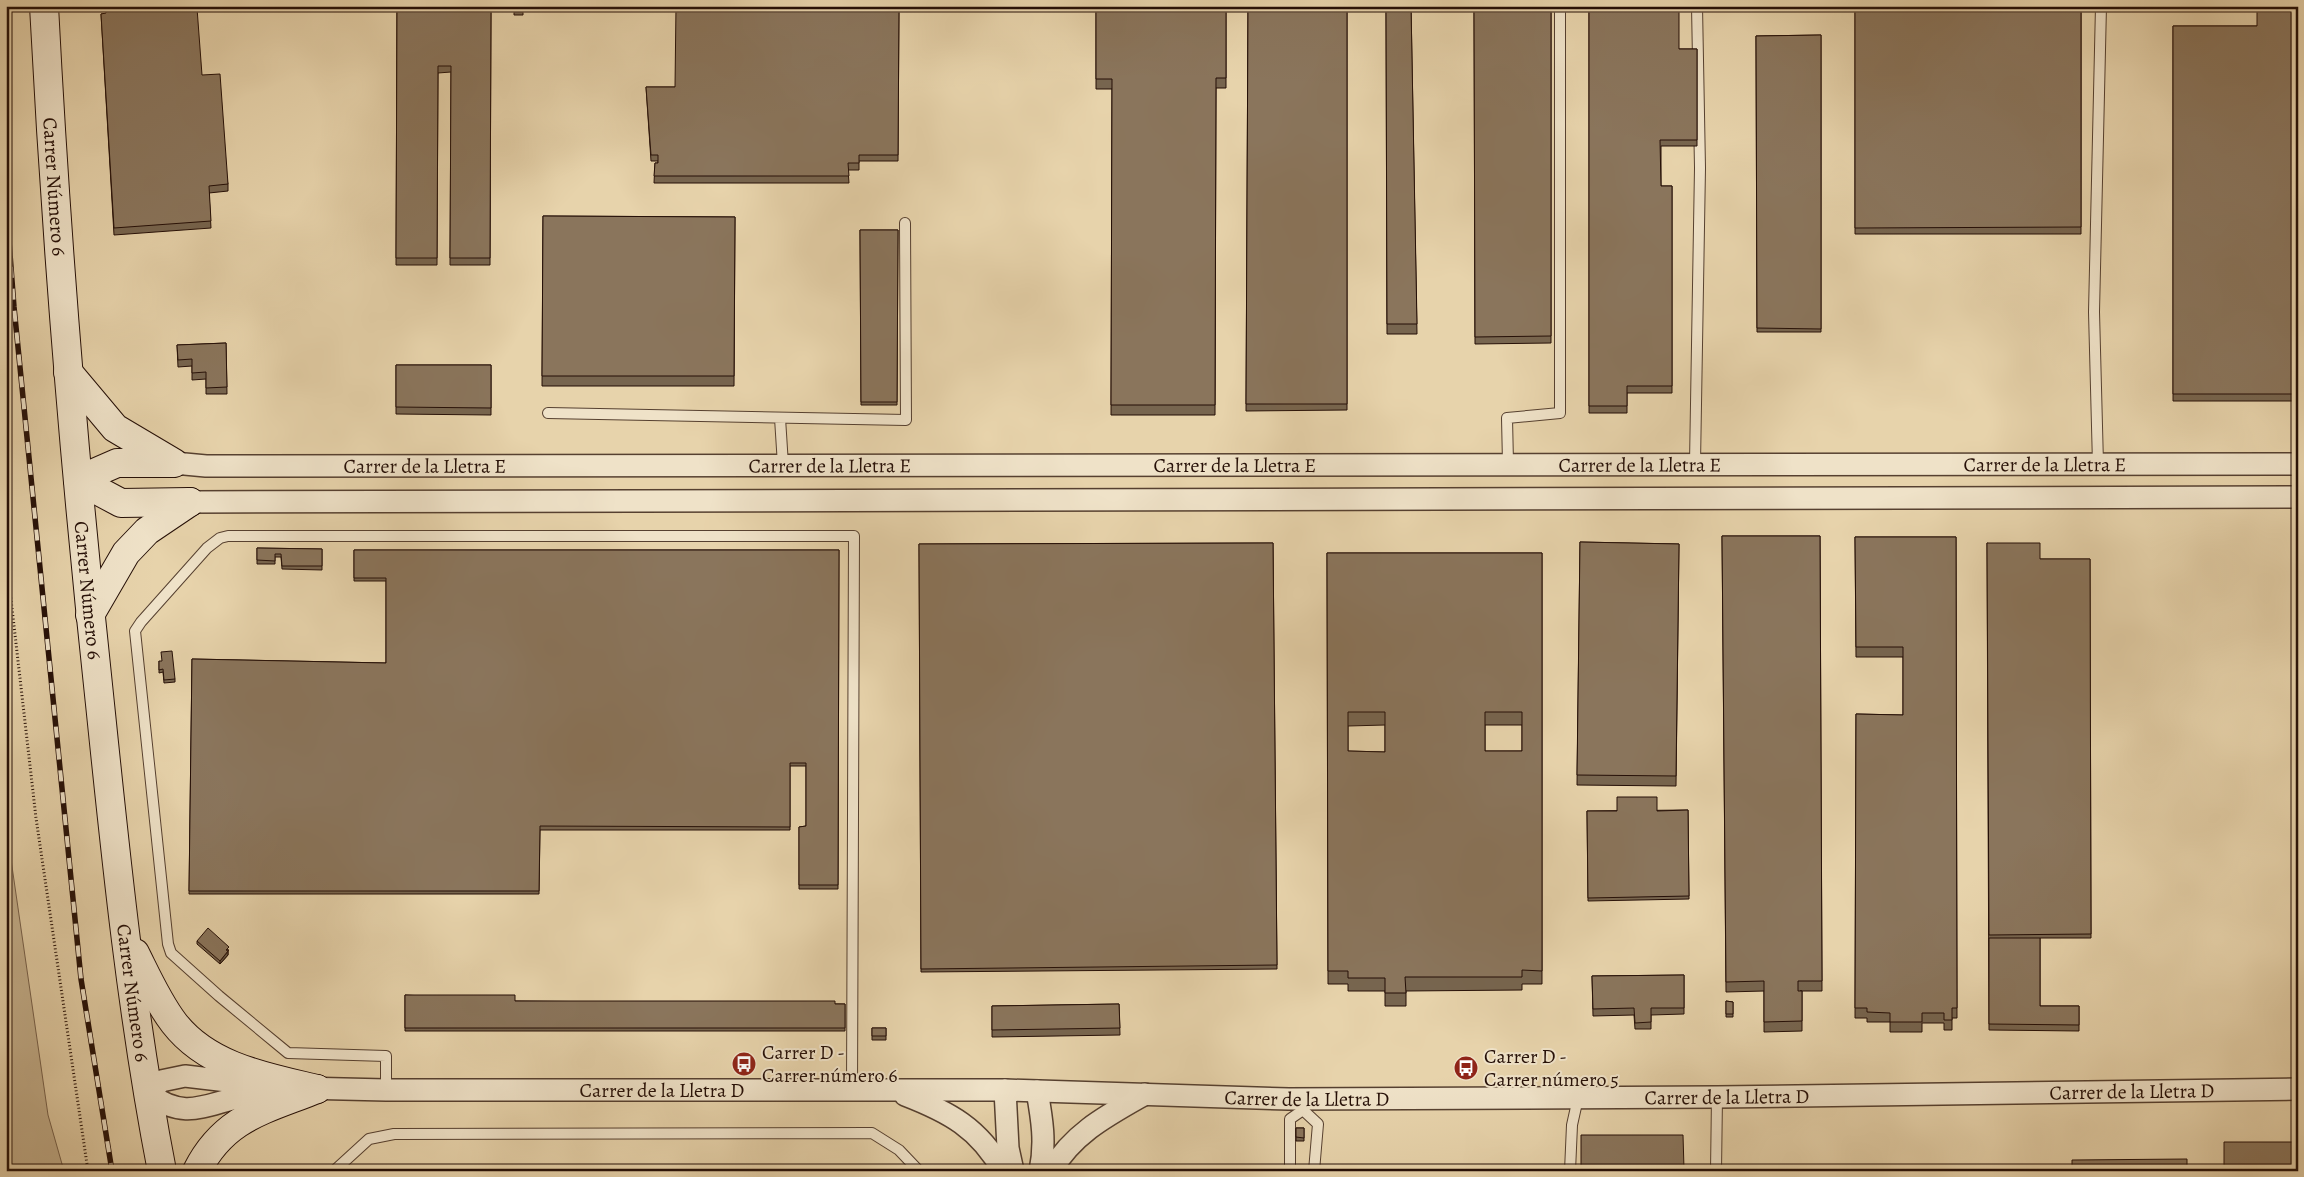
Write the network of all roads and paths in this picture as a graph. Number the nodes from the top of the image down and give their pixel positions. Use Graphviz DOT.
graph roads {
  1 [pos="44,6"];
  2 [pos="1560,6"];
  3 [pos="1697,6"];
  4 [pos="2102,6"];
  5 [pos="905,223"];
  6 [pos="68,372"];
  7 [pos="548,412"];
  8 [pos="780,418"];
  9 [pos="174,463"];
  10 [pos="1508,463"];
  11 [pos="1695,463"];
  12 [pos="2098,464"];
  13 [pos="2298,464"];
  14 [pos="783,465"];
  15 [pos="78,480"];
  16 [pos="2298,497"];
  17 [pos="190,502"];
  18 [pos="6,556"];
  19 [pos="90,615"];
  20 [pos="124,931"];
  21 [pos="317,1089"];
  22 [pos="386,1090"];
  23 [pos="1006,1090"];
  24 [pos="2298,1090"];
  25 [pos="852,1091"];
  26 [pos="895,1091"];
  27 [pos="1037,1091"];
  28 [pos="148,1094"];
  29 [pos="1145,1094"];
  30 [pos="1717,1097"];
  31 [pos="1578,1098"];
  32 [pos="1303,1104"];
  33 [pos="88,1171"];
  34 [pos="162,1171"];
  35 [pos="196,1171"];
  36 [pos="334,1171"];
  37 [pos="919,1171"];
  38 [pos="1003,1171"];
  39 [pos="1013,1171"];
  40 [pos="1040,1171"];
  41 [pos="1052,1171"];
  42 [pos="1290,1171"];
  43 [pos="1314,1171"];
  44 [pos="1570,1171"];
  45 [pos="1716,1171"];
  1 -- 6 [label="main road, Carrer Número 6"];
  2 -- 10 [label="lane"];
  3 -- 11 [label="lane"];
  4 -- 12 [label="lane"];
  5 -- 8 [label="lane"];
  6 -- 9 [label="main road"];
  6 -- 15 [label="main road, Carrer Número 6"];
  7 -- 8 [label="lane"];
  8 -- 14 [label="lane"];
  9 -- 14 [label="street, Carrer de la Lletra E"];
  9 -- 15 [label="main road"];
  10 -- 11 [label="street, Carrer de la Lletra E"];
  10 -- 14 [label="street, Carrer de la Lletra E"];
  11 -- 12 [label="street, Carrer de la Lletra E"];
  12 -- 13 [label="street, Carrer de la Lletra E"];
  15 -- 17 [label="main road"];
  15 -- 19 [label="main road, Carrer Número 6"];
  16 -- 17 [label="street, Carrer de la Lletra E"];
  17 -- 19 [label="main road"];
  18 -- 33 [label="path"];
  19 -- 20 [label="main road, Carrer Número 6"];
  20 -- 21 [label="main road"];
  20 -- 28 [label="main road, Carrer Número 6"];
  21 -- 22 [label="street, Carrer de la Lletra D"];
  21 -- 28 [label="street"];
  21 -- 28 [label="street"];
  21 -- 35 [label="main road"];
  22 -- 25 [label="street, Carrer de la Lletra D"];
  22 -- 25 [label="lane"];
  23 -- 26 [label="street, Carrer de la Lletra D"];
  23 -- 27 [label="street, Carrer de la Lletra D"];
  23 -- 39 [label="street"];
  24 -- 30 [label="street, Carrer de la Lletra D"];
  25 -- 26 [label="street, Carrer de la Lletra D"];
  26 -- 38 [label="street"];
  27 -- 29 [label="street, Carrer de la Lletra D"];
  27 -- 40 [label="street"];
  28 -- 34 [label="main road, Carrer Número 6"];
  29 -- 32 [label="street, Carrer de la Lletra D"];
  29 -- 41 [label="street"];
  30 -- 31 [label="street, Carrer de la Lletra D"];
  30 -- 45 [label="lane"];
  31 -- 32 [label="street, Carrer de la Lletra D"];
  31 -- 44 [label="lane"];
  32 -- 42 [label="lane"];
  32 -- 43 [label="lane"];
  36 -- 37 [label="lane"];
}
